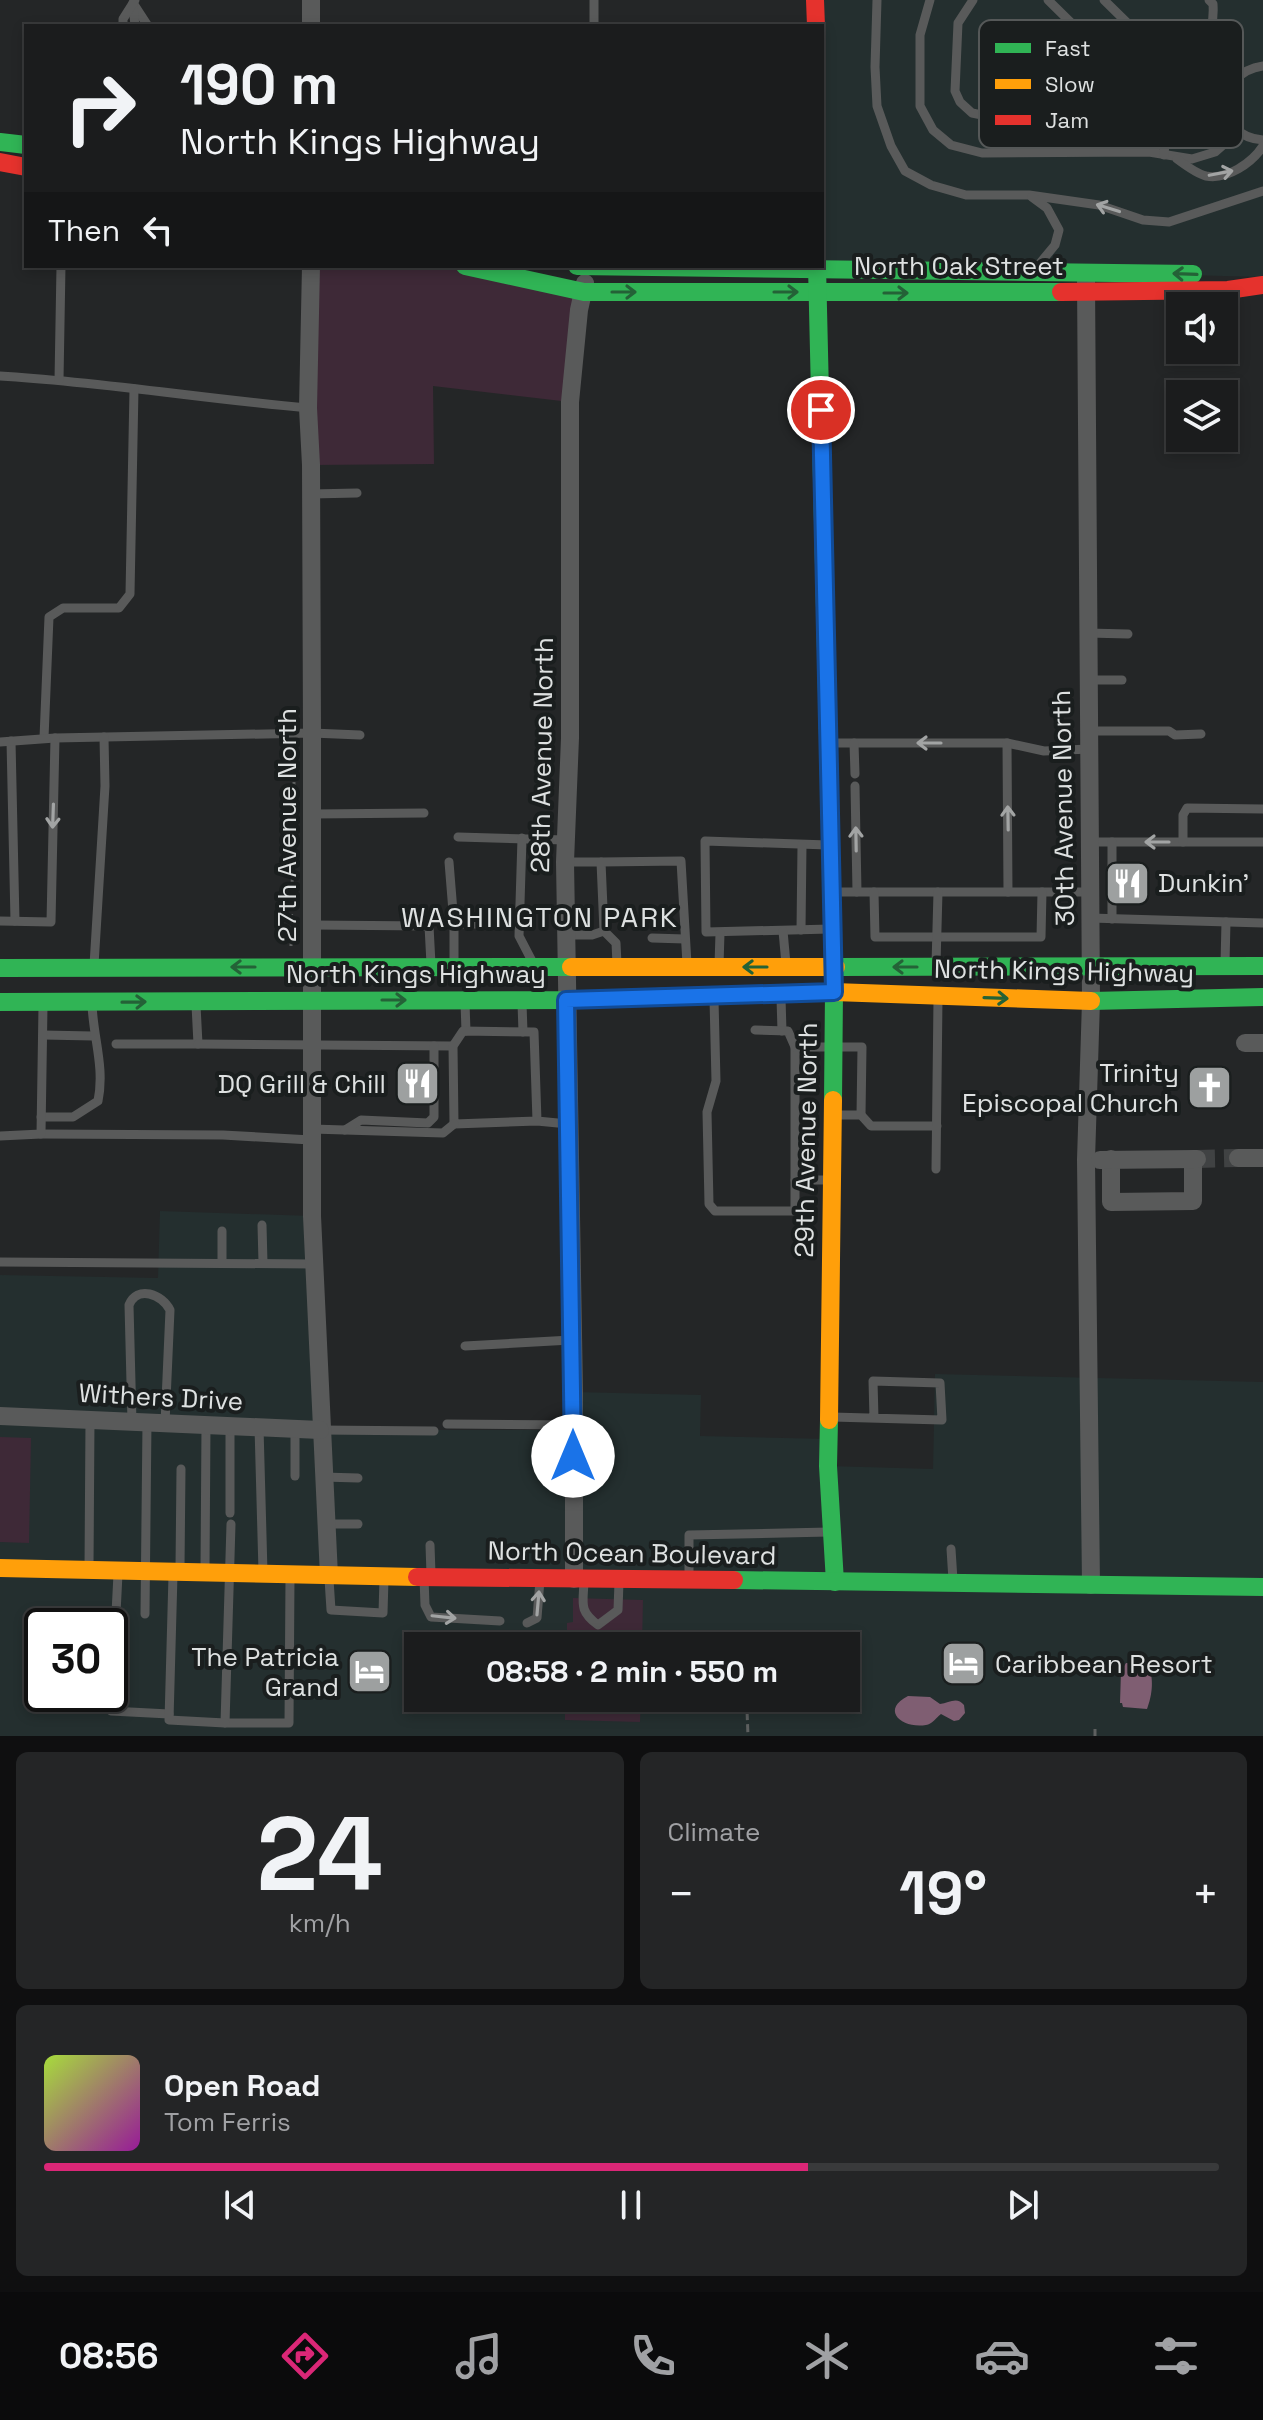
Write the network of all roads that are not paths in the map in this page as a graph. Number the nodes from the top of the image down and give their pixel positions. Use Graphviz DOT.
graph roads {
  1 [pos="311,0"];
  2 [pos="594,0"];
  3 [pos="815,0"];
  4 [pos="877,0"];
  5 [pos="930,0"];
  6 [pos="973,0"];
  7 [pos="1048,0"];
  8 [pos="1104,0"];
  9 [pos="1209,0"];
  10 [pos="134,2"];
  11 [pos="1068,20"];
  12 [pos="1124,20"];
  13 [pos="1214,20"];
  14 [pos="123,24"];
  15 [pos="138,24"];
  16 [pos="147,24"];
  17 [pos="311,24"];
  18 [pos="594,24"];
  19 [pos="816,24"];
  20 [pos="1263,66"];
  21 [pos="1243,73"];
  22 [pos="979,114"];
  23 [pos="1243,134"];
  24 [pos="1263,140"];
  25 [pos="0,142"];
  26 [pos="24,145"];
  27 [pos="1263,146"];
  28 [pos="1168,148"];
  29 [pos="1218,148"];
  30 [pos="1169,156"];
  31 [pos="0,162"];
  32 [pos="24,167"];
  33 [pos="1263,191"];
  34 [pos="1029,195"];
  35 [pos="61,268"];
  36 [pos="311,268"];
  37 [pos="474,268"];
  38 [pos="584,268"];
  39 [pos="817,268"];
  40 [pos="1034,271"];
  41 [pos="1086,271"];
  42 [pos="1263,276"];
  43 [pos="1263,285"];
  44 [pos="584,292"];
  45 [pos="818,292"];
  46 [pos="1086,292"];
  47 [pos="0,376"];
  48 [pos="59,380"];
  49 [pos="134,389"];
  50 [pos="308,408"];
  51 [pos="357,493"];
  52 [pos="311,494"];
  53 [pos="1088,633"];
  54 [pos="1128,634"];
  55 [pos="1088,680"];
  56 [pos="1122,680"];
  57 [pos="312,733"];
  58 [pos="1201,734"];
  59 [pos="360,735"];
  60 [pos="104,737"];
  61 [pos="44,738"];
  62 [pos="55,738"];
  63 [pos="1089,740"];
  64 [pos="5,742"];
  65 [pos="830,743"];
  66 [pos="854,743"];
  67 [pos="1007,743"];
  68 [pos="855,774"];
  69 [pos="855,786"];
  70 [pos="1263,809"];
  71 [pos="424,813"];
  72 [pos="313,814"];
  73 [pos="458,837"];
  74 [pos="522,838"];
  75 [pos="566,840"];
  76 [pos="1090,842"];
  77 [pos="1112,842"];
  78 [pos="1183,842"];
  79 [pos="1263,842"];
  80 [pos="802,845"];
  81 [pos="831,845"];
  82 [pos="449,862"];
  83 [pos="565,862"];
  84 [pos="601,862"];
  85 [pos="832,892"];
  86 [pos="857,892"];
  87 [pos="874,892"];
  88 [pos="938,892"];
  89 [pos="1008,892"];
  90 [pos="1042,892"];
  91 [pos="1090,892"];
  92 [pos="1090,918"];
  93 [pos="1112,919"];
  94 [pos="0,921"];
  95 [pos="15,921"];
  96 [pos="1226,922"];
  97 [pos="1263,923"];
  98 [pos="454,924"];
  99 [pos="521,924"];
  100 [pos="313,925"];
  101 [pos="833,928"];
  102 [pos="801,930"];
  103 [pos="604,931"];
  104 [pos="783,931"];
  105 [pos="720,933"];
  106 [pos="567,935"];
  107 [pos="937,937"];
  108 [pos="652,938"];
  109 [pos="685,939"];
  110 [pos="1225,966"];
  111 [pos="1263,966"];
  112 [pos="94,967"];
  113 [pos="432,967"];
  114 [pos="535,967"];
  115 [pos="567,967"];
  116 [pos="617,967"];
  117 [pos="687,967"];
  118 [pos="719,967"];
  119 [pos="786,967"];
  120 [pos="833,967"];
  121 [pos="936,967"];
  122 [pos="1091,967"];
  123 [pos="0,968"];
  124 [pos="313,968"];
  125 [pos="454,968"];
  126 [pos="834,992"];
  127 [pos="781,994"];
  128 [pos="714,996"];
  129 [pos="938,996"];
  130 [pos="1263,997"];
  131 [pos="313,1000"];
  132 [pos="465,1000"];
  133 [pos="522,1000"];
  134 [pos="566,1000"];
  135 [pos="1091,1001"];
  136 [pos="0,1002"];
  137 [pos="43,1002"];
  138 [pos="196,1002"];
  139 [pos="92,1003"];
  140 [pos="755,1030"];
  141 [pos="466,1031"];
  142 [pos="782,1031"];
  143 [pos="523,1032"];
  144 [pos="43,1035"];
  145 [pos="93,1036"];
  146 [pos="116,1044"];
  147 [pos="198,1044"];
  148 [pos="312,1044"];
  149 [pos="434,1046"];
  150 [pos="453,1046"];
  151 [pos="795,1047"];
  152 [pos="833,1047"];
  153 [pos="833,1115"];
  154 [pos="861,1115"];
  155 [pos="41,1117"];
  156 [pos="537,1121"];
  157 [pos="454,1124"];
  158 [pos="568,1124"];
  159 [pos="937,1126"];
  160 [pos="345,1130"];
  161 [pos="41,1134"];
  162 [pos="312,1135"];
  163 [pos="0,1136"];
  164 [pos="1238,1158"];
  165 [pos="1263,1158"];
  166 [pos="1111,1159"];
  167 [pos="1086,1160"];
  168 [pos="936,1169"];
  169 [pos="795,1180"];
  170 [pos="832,1180"];
  171 [pos="262,1225"];
  172 [pos="222,1231"];
  173 [pos="0,1262"];
  174 [pos="222,1263"];
  175 [pos="263,1263"];
  176 [pos="314,1264"];
  177 [pos="571,1340"];
  178 [pos="465,1346"];
  179 [pos="0,1416"];
  180 [pos="829,1416"];
  181 [pos="874,1418"];
  182 [pos="90,1420"];
  183 [pos="148,1422"];
  184 [pos="447,1424"];
  185 [pos="206,1425"];
  186 [pos="573,1425"];
  187 [pos="230,1426"];
  188 [pos="259,1427"];
  189 [pos="295,1429"];
  190 [pos="320,1430"];
  191 [pos="434,1431"];
  192 [pos="181,1469"];
  193 [pos="295,1476"];
  194 [pos="323,1477"];
  195 [pos="358,1478"];
  196 [pos="326,1524"];
  197 [pos="358,1524"];
  198 [pos="832,1532"];
  199 [pos="430,1545"];
  200 [pos="951,1549"];
  201 [pos="0,1568"];
  202 [pos="89,1569"];
  203 [pos="118,1570"];
  204 [pos="145,1571"];
  205 [pos="176,1572"];
  206 [pos="205,1572"];
  207 [pos="230,1574"];
  208 [pos="263,1574"];
  209 [pos="290,1575"];
  210 [pos="384,1575"];
  211 [pos="428,1575"];
  212 [pos="329,1576"];
  213 [pos="540,1578"];
  214 [pos="579,1579"];
  215 [pos="619,1579"];
  216 [pos="689,1581"];
  217 [pos="835,1582"];
  218 [pos="954,1583"];
  219 [pos="1091,1585"];
  220 [pos="1263,1587"];
  221 [pos="145,1614"];
  222 [pos="500,1621"];
  223 [pos="527,1623"];
  224 [pos="169,1714"];
  225 [pos="225,1723"];
  1 -- 17 [label="street"];
  2 -- 18 [label="lane"];
  3 -- 19 [label="main road"];
  4 -- 34 [label="lane"];
  5 -- 30 [label="lane"];
  6 -- 22 [label="lane"];
  7 -- 11 [label="lane"];
  8 -- 12 [label="lane"];
  9 -- 13 [label="lane"];
  10 -- 14 [label="lane"];
  10 -- 15 [label="lane"];
  10 -- 16 [label="lane"];
  20 -- 21 [label="lane"];
  23 -- 24 [label="lane"];
  25 -- 26 [label="main road"];
  30 -- 27 [label="lane, one-way"];
  28 -- 30 [label="lane"];
  29 -- 30 [label="lane"];
  31 -- 32 [label="main road"];
  33 -- 34 [label="lane, one-way"];
  34 -- 40 [label="lane"];
  35 -- 48 [label="lane"];
  36 -- 50 [label="street, 27th Avenue North"];
  37 -- 44 [label="main road, North Oak Street"];
  38 -- 44 [label="street, 28th Avenue North"];
  39 -- 40 [label="main road, North Oak Street"];
  39 -- 45 [label="main road, 29th Avenue North"];
  40 -- 41 [label="main road, North Oak Street"];
  42 -- 41 [label="main road, North Oak Street, one-way"];
  41 -- 46 [label="street, 30th Avenue North"];
  43 -- 46 [label="main road, North Oak Street"];
  44 -- 45 [label="main road, North Oak Street, one-way"];
  44 -- 75 [label="street, 28th Avenue North"];
  45 -- 46 [label="main road, North Oak Street, one-way"];
  45 -- 65 [label="main road, 29th Avenue North"];
  46 -- 53 [label="street, 30th Avenue North"];
  47 -- 48 [label="lane"];
  48 -- 49 [label="lane"];
  49 -- 50 [label="lane"];
  49 -- 61 [label="lane"];
  50 -- 52 [label="street, 27th Avenue North"];
  51 -- 52 [label="lane"];
  52 -- 57 [label="street, 27th Avenue North"];
  53 -- 54 [label="lane"];
  53 -- 55 [label="street, 30th Avenue North"];
  55 -- 56 [label="lane"];
  55 -- 63 [label="street, 30th Avenue North"];
  57 -- 59 [label="lane"];
  57 -- 60 [label="lane"];
  57 -- 72 [label="street, 27th Avenue North"];
  58 -- 63 [label="lane"];
  60 -- 62 [label="lane"];
  60 -- 112 [label="lane"];
  61 -- 62 [label="lane"];
  61 -- 64 [label="lane"];
  62 -- 95 [label="lane, one-way"];
  63 -- 67 [label="lane"];
  63 -- 76 [label="street, 30th Avenue North"];
  64 -- 95 [label="lane"];
  65 -- 66 [label="lane"];
  65 -- 81 [label="main road, 29th Avenue North"];
  67 -- 66 [label="lane, one-way"];
  66 -- 68 [label="lane"];
  89 -- 67 [label="lane, one-way"];
  86 -- 69 [label="lane, one-way"];
  70 -- 78 [label="lane"];
  71 -- 72 [label="lane"];
  72 -- 100 [label="street, 27th Avenue North"];
  73 -- 74 [label="lane"];
  74 -- 75 [label="lane"];
  74 -- 99 [label="lane"];
  75 -- 83 [label="street, 28th Avenue North"];
  76 -- 77 [label="lane"];
  76 -- 91 [label="street, 30th Avenue North"];
  78 -- 77 [label="lane, one-way"];
  77 -- 93 [label="lane"];
  78 -- 79 [label="lane"];
  80 -- 81 [label="lane"];
  80 -- 102 [label="lane"];
  80 -- 105 [label="lane"];
  81 -- 85 [label="main road, 29th Avenue North"];
  82 -- 98 [label="lane"];
  83 -- 84 [label="lane"];
  83 -- 106 [label="street, 28th Avenue North"];
  84 -- 103 [label="lane"];
  84 -- 109 [label="lane"];
  85 -- 86 [label="lane"];
  85 -- 101 [label="main road, 29th Avenue North"];
  86 -- 87 [label="lane"];
  87 -- 88 [label="lane"];
  87 -- 107 [label="lane"];
  88 -- 89 [label="lane"];
  88 -- 107 [label="lane"];
  89 -- 90 [label="lane"];
  90 -- 91 [label="lane"];
  90 -- 107 [label="lane"];
  91 -- 92 [label="street, 30th Avenue North"];
  92 -- 93 [label="lane"];
  92 -- 122 [label="street, 30th Avenue North"];
  93 -- 96 [label="lane"];
  94 -- 95 [label="lane"];
  96 -- 97 [label="lane"];
  96 -- 110 [label="lane"];
  98 -- 99 [label="lane"];
  98 -- 125 [label="lane"];
  99 -- 114 [label="lane"];
  100 -- 113 [label="lane"];
  100 -- 124 [label="street, 27th Avenue North"];
  101 -- 102 [label="lane"];
  101 -- 120 [label="main road, 29th Avenue North"];
  102 -- 104 [label="lane"];
  103 -- 106 [label="lane"];
  103 -- 116 [label="lane"];
  104 -- 105 [label="lane"];
  104 -- 119 [label="lane"];
  105 -- 118 [label="lane"];
  106 -- 115 [label="street, 28th Avenue North"];
  107 -- 121 [label="lane"];
  108 -- 109 [label="lane"];
  109 -- 117 [label="lane"];
  110 -- 111 [label="main road, North Kings Highway"];
  110 -- 122 [label="main road, North Kings Highway"];
  112 -- 123 [label="main road, North Kings Highway"];
  124 -- 112 [label="main road, North Kings Highway, one-way"];
  113 -- 124 [label="main road, North Kings Highway"];
  113 -- 125 [label="main road, North Kings Highway"];
  114 -- 115 [label="main road, North Kings Highway"];
  114 -- 125 [label="main road, North Kings Highway"];
  115 -- 116 [label="main road, North Kings Highway"];
  115 -- 134 [label="street, 28th Avenue North"];
  116 -- 117 [label="main road, North Kings Highway"];
  117 -- 118 [label="main road, North Kings Highway"];
  119 -- 118 [label="main road, North Kings Highway, one-way"];
  119 -- 120 [label="main road, North Kings Highway"];
  121 -- 120 [label="main road, North Kings Highway, one-way"];
  120 -- 126 [label="main road, 29th Avenue North"];
  121 -- 122 [label="main road, North Kings Highway"];
  122 -- 135 [label="street, 30th Avenue North"];
  124 -- 131 [label="street, 27th Avenue North"];
  126 -- 127 [label="main road, North Kings Highway"];
  126 -- 129 [label="main road, North Kings Highway"];
  126 -- 152 [label="main road, 29th Avenue North"];
  127 -- 128 [label="main road, North Kings Highway"];
  127 -- 142 [label="lane"];
  128 -- 134 [label="main road, North Kings Highway"];
  128 -- 169 [label="lane"];
  129 -- 135 [label="main road, North Kings Highway, one-way"];
  129 -- 159 [label="lane"];
  130 -- 135 [label="main road, North Kings Highway"];
  131 -- 132 [label="main road, North Kings Highway, one-way"];
  131 -- 138 [label="main road, North Kings Highway"];
  131 -- 148 [label="street, 27th Avenue North"];
  132 -- 133 [label="main road, North Kings Highway"];
  132 -- 141 [label="lane"];
  133 -- 134 [label="main road, North Kings Highway"];
  133 -- 143 [label="lane"];
  134 -- 158 [label="street, 28th Avenue North"];
  135 -- 167 [label="street, 30th Avenue North"];
  136 -- 137 [label="main road, North Kings Highway"];
  137 -- 139 [label="main road, North Kings Highway"];
  137 -- 144 [label="lane"];
  139 -- 138 [label="main road, North Kings Highway, one-way"];
  138 -- 147 [label="lane"];
  139 -- 145 [label="lane"];
  140 -- 142 [label="lane"];
  141 -- 143 [label="lane"];
  141 -- 150 [label="lane"];
  142 -- 151 [label="lane"];
  143 -- 156 [label="lane"];
  144 -- 145 [label="lane"];
  144 -- 155 [label="lane"];
  145 -- 155 [label="lane"];
  146 -- 147 [label="lane"];
  147 -- 148 [label="lane"];
  148 -- 149 [label="lane"];
  148 -- 162 [label="street, 27th Avenue North"];
  149 -- 150 [label="lane"];
  149 -- 160 [label="lane"];
  150 -- 157 [label="lane"];
  151 -- 152 [label="lane"];
  151 -- 169 [label="lane"];
  152 -- 153 [label="main road, 29th Avenue North"];
  152 -- 154 [label="lane"];
  153 -- 154 [label="lane"];
  153 -- 170 [label="main road, 29th Avenue North"];
  154 -- 159 [label="lane"];
  155 -- 161 [label="lane"];
  156 -- 157 [label="lane"];
  156 -- 158 [label="lane"];
  157 -- 160 [label="lane"];
  158 -- 177 [label="street, 28th Avenue North"];
  159 -- 168 [label="lane"];
  160 -- 162 [label="lane"];
  161 -- 162 [label="lane"];
  161 -- 163 [label="lane"];
  162 -- 176 [label="street, 27th Avenue North"];
  164 -- 165 [label="street"];
  166 -- 166 [label="street"];
  166 -- 167 [label="street"];
  167 -- 219 [label="street, 30th Avenue North"];
  169 -- 170 [label="lane"];
  170 -- 180 [label="main road, 29th Avenue North"];
  171 -- 175 [label="lane"];
  172 -- 174 [label="lane"];
  173 -- 174 [label="lane"];
  174 -- 175 [label="lane"];
  175 -- 176 [label="lane"];
  176 -- 190 [label="street, 27th Avenue North"];
  177 -- 178 [label="lane"];
  177 -- 186 [label="street, 28th Avenue North"];
  179 -- 182 [label="street, Withers Drive"];
  180 -- 181 [label="lane"];
  180 -- 198 [label="main road, 29th Avenue North"];
  181 -- 181 [label="lane"];
  182 -- 183 [label="street, Withers Drive"];
  182 -- 202 [label="lane"];
  183 -- 183 [label="lane"];
  183 -- 185 [label="street, Withers Drive"];
  183 -- 204 [label="lane"];
  184 -- 186 [label="lane"];
  185 -- 187 [label="street, Withers Drive"];
  185 -- 206 [label="lane"];
  186 -- 214 [label="street, 28th Avenue North"];
  187 -- 188 [label="street, Withers Drive"];
  187 -- 207 [label="lane"];
  188 -- 189 [label="street, Withers Drive"];
  188 -- 208 [label="lane"];
  189 -- 190 [label="street, Withers Drive"];
  189 -- 193 [label="lane"];
  190 -- 191 [label="lane"];
  190 -- 194 [label="street, 27th Avenue North"];
  192 -- 205 [label="lane"];
  194 -- 195 [label="lane"];
  194 -- 196 [label="street, 27th Avenue North"];
  196 -- 197 [label="lane"];
  196 -- 212 [label="street, 27th Avenue North"];
  198 -- 216 [label="lane"];
  198 -- 217 [label="main road, 29th Avenue North"];
  199 -- 211 [label="lane"];
  200 -- 218 [label="lane"];
  201 -- 202 [label="main road, North Ocean Boulevard"];
  202 -- 203 [label="main road, North Ocean Boulevard"];
  203 -- 204 [label="main road, North Ocean Boulevard"];
  203 -- 224 [label="lane"];
  204 -- 205 [label="main road, North Ocean Boulevard"];
  204 -- 221 [label="lane"];
  205 -- 206 [label="main road, North Ocean Boulevard"];
  205 -- 224 [label="lane"];
  206 -- 207 [label="main road, North Ocean Boulevard"];
  207 -- 208 [label="main road, North Ocean Boulevard"];
  207 -- 225 [label="lane"];
  208 -- 209 [label="main road, North Ocean Boulevard"];
  209 -- 212 [label="main road, North Ocean Boulevard"];
  209 -- 225 [label="lane"];
  210 -- 211 [label="main road, North Ocean Boulevard"];
  210 -- 212 [label="main road, North Ocean Boulevard"];
  210 -- 212 [label="lane"];
  211 -- 213 [label="main road, North Ocean Boulevard"];
  211 -- 222 [label="lane, one-way"];
  213 -- 214 [label="main road, North Ocean Boulevard"];
  223 -- 213 [label="lane, one-way"];
  214 -- 215 [label="main road, North Ocean Boulevard"];
  214 -- 215 [label="lane"];
  215 -- 216 [label="main road, North Ocean Boulevard"];
  216 -- 217 [label="main road, North Ocean Boulevard"];
  217 -- 218 [label="main road, North Ocean Boulevard"];
  218 -- 219 [label="main road, North Ocean Boulevard"];
  219 -- 220 [label="main road, North Ocean Boulevard"];
  224 -- 225 [label="lane"];
}
